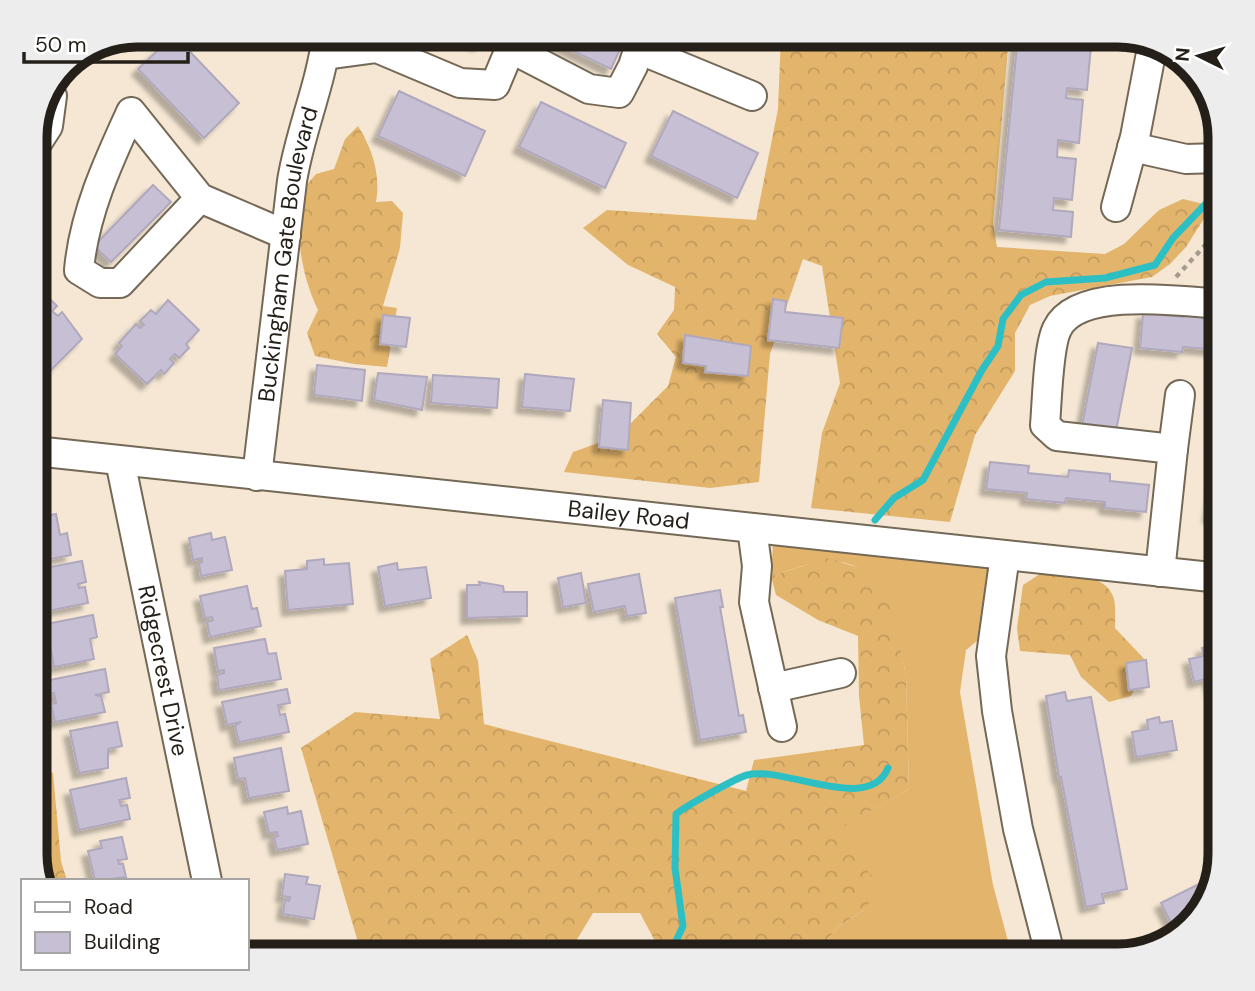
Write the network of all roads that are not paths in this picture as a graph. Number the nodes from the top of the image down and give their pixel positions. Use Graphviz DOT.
graph roads {
  1 [pos="325,47"];
  2 [pos="360,47"];
  3 [pos="511,47"];
  4 [pos="521,47"];
  5 [pos="638,47"];
  6 [pos="650,47"];
  7 [pos="1151,54"];
  8 [pos="752,96"];
  9 [pos="1132,147"];
  10 [pos="1208,158"];
  11 [pos="200,198"];
  12 [pos="1116,207"];
  13 [pos="286,235"];
  14 [pos="1208,303"];
  15 [pos="1180,395"];
  16 [pos="1173,449"];
  17 [pos="47,453"];
  18 [pos="120,461"];
  19 [pos="257,476"];
  20 [pos="752,528"];
  21 [pos="1005,555"];
  22 [pos="1160,572"];
  23 [pos="1208,577"];
  24 [pos="841,673"];
  25 [pos="773,688"];
  26 [pos="782,727"];
  27 [pos="207,879"];
  28 [pos="1047,944"];
  1 -- 13 [label="street, Buckingham Gate Boulevard"];
  2 -- 3 [label="street"];
  4 -- 5 [label="street"];
  6 -- 8 [label="street"];
  7 -- 9 [label="street"];
  9 -- 10 [label="street"];
  9 -- 12 [label="street"];
  11 -- 11 [label="street"];
  11 -- 13 [label="street"];
  13 -- 19 [label="street, Buckingham Gate Boulevard"];
  14 -- 16 [label="street"];
  15 -- 16 [label="street"];
  16 -- 22 [label="street"];
  17 -- 18 [label="street, Bailey Road"];
  18 -- 19 [label="street, Bailey Road"];
  18 -- 27 [label="street, Ridgecrest Drive"];
  19 -- 20 [label="street, Bailey Road"];
  20 -- 21 [label="street, Bailey Road"];
  20 -- 25 [label="street"];
  21 -- 22 [label="street, Bailey Road"];
  21 -- 28 [label="street"];
  22 -- 23 [label="street, Bailey Road"];
  24 -- 25 [label="street"];
  25 -- 26 [label="street"];
}
